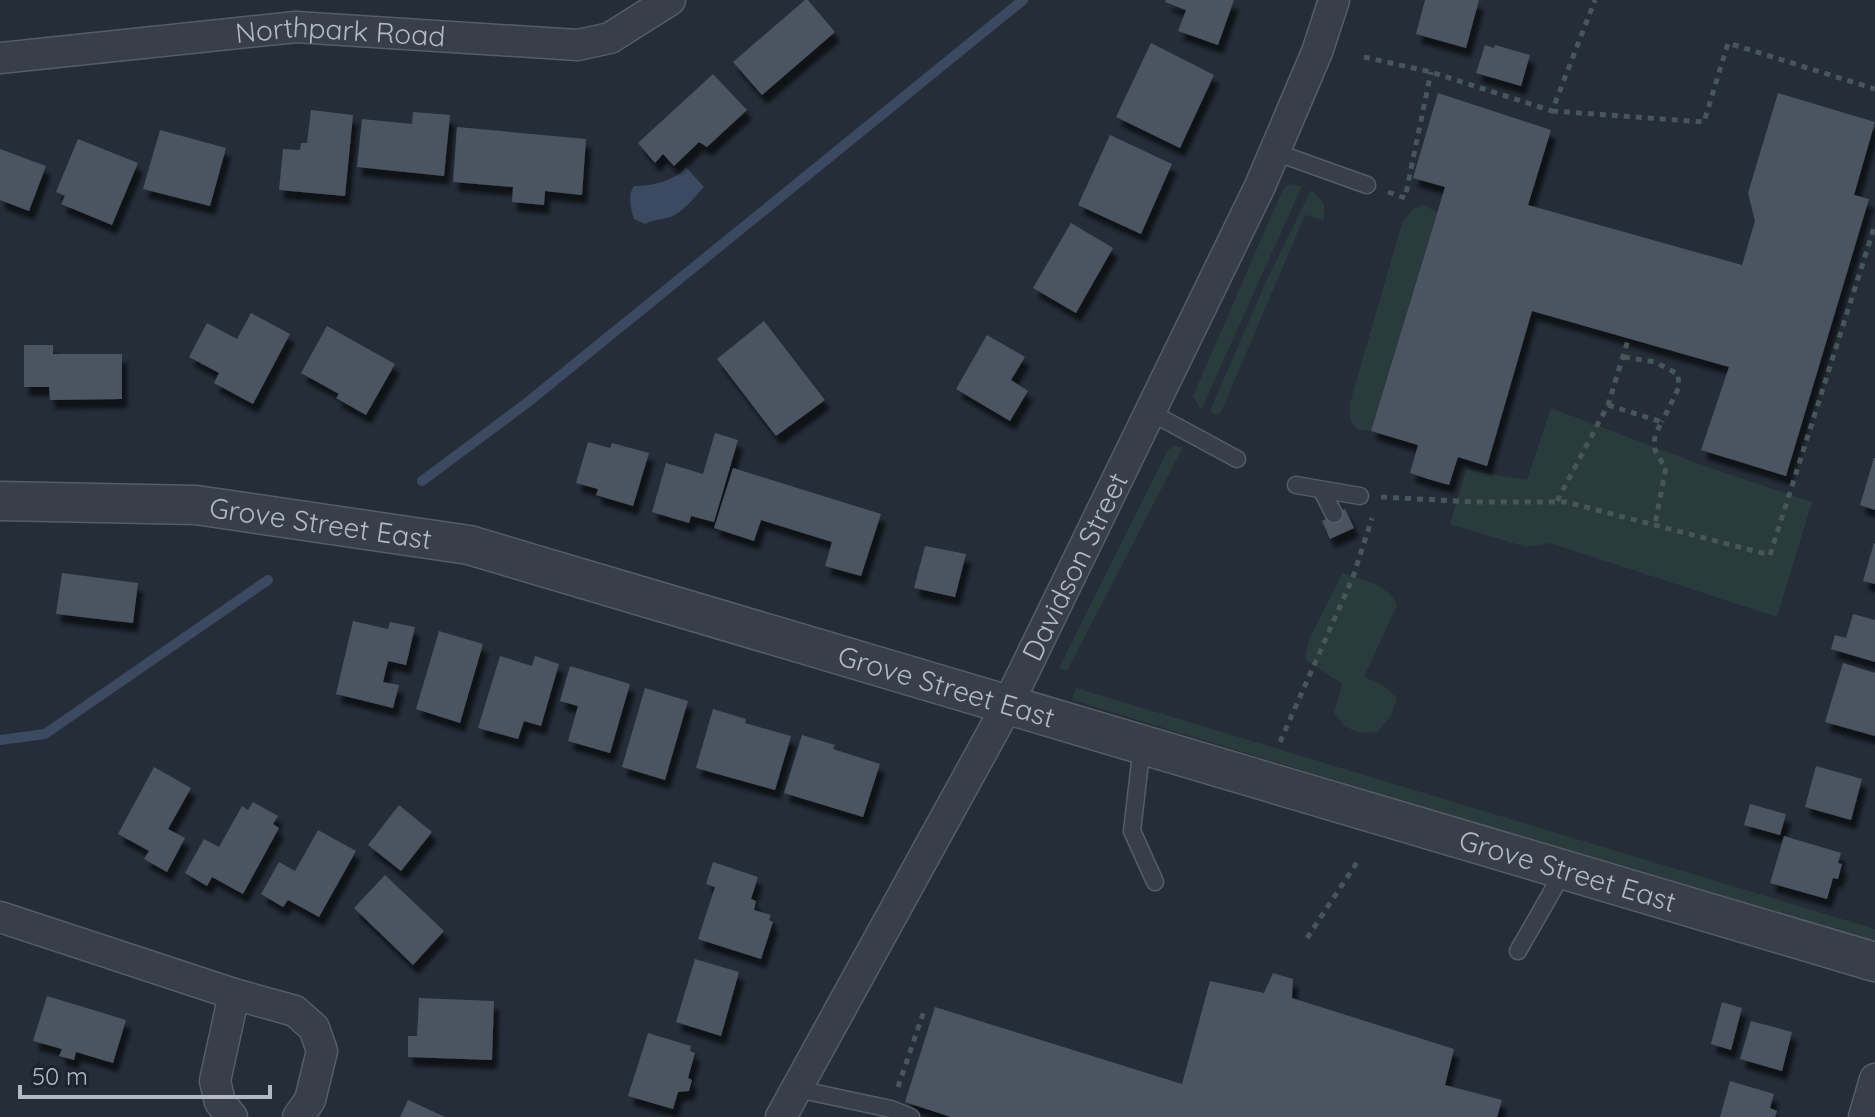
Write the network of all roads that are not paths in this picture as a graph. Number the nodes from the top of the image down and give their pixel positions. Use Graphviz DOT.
graph roads {
  1 [pos="670,0"];
  2 [pos="1334,0"];
  3 [pos="300,13"];
  4 [pos="0,58"];
  5 [pos="1275,152"];
  6 [pos="1367,185"];
  7 [pos="1150,412"];
  8 [pos="1237,459"];
  9 [pos="1296,485"];
  10 [pos="1322,491"];
  11 [pos="1360,496"];
  12 [pos="0,501"];
  13 [pos="1334,514"];
  14 [pos="1007,706"];
  15 [pos="1142,745"];
  16 [pos="1565,869"];
  17 [pos="1155,882"];
  18 [pos="0,917"];
  19 [pos="1518,951"];
  20 [pos="1875,962"];
  21 [pos="234,994"];
  22 [pos="1875,1079"];
  23 [pos="797,1089"];
  24 [pos="232,1117"];
  25 [pos="298,1117"];
  26 [pos="781,1117"];
  27 [pos="911,1117"];
  28 [pos="1864,1117"];
  1 -- 3 [label="street, Northpark Road"];
  2 -- 5 [label="street, Davidson Street"];
  3 -- 4 [label="street, Northpark Road"];
  5 -- 6 [label="lane"];
  5 -- 7 [label="street, Davidson Street"];
  7 -- 8 [label="lane"];
  7 -- 14 [label="street, Davidson Street"];
  9 -- 10 [label="lane"];
  10 -- 11 [label="lane"];
  10 -- 13 [label="lane"];
  12 -- 14 [label="street, Grove Street East"];
  14 -- 15 [label="street, Grove Street East"];
  14 -- 23 [label="street, Davidson Street"];
  15 -- 16 [label="street, Grove Street East"];
  15 -- 17 [label="lane"];
  16 -- 19 [label="lane"];
  16 -- 20 [label="street, Grove Street East"];
  18 -- 21 [label="street"];
  21 -- 24 [label="street"];
  21 -- 25 [label="street"];
  22 -- 28 [label="street"];
  23 -- 26 [label="street, Davidson Street"];
  23 -- 27 [label="lane"];
}
